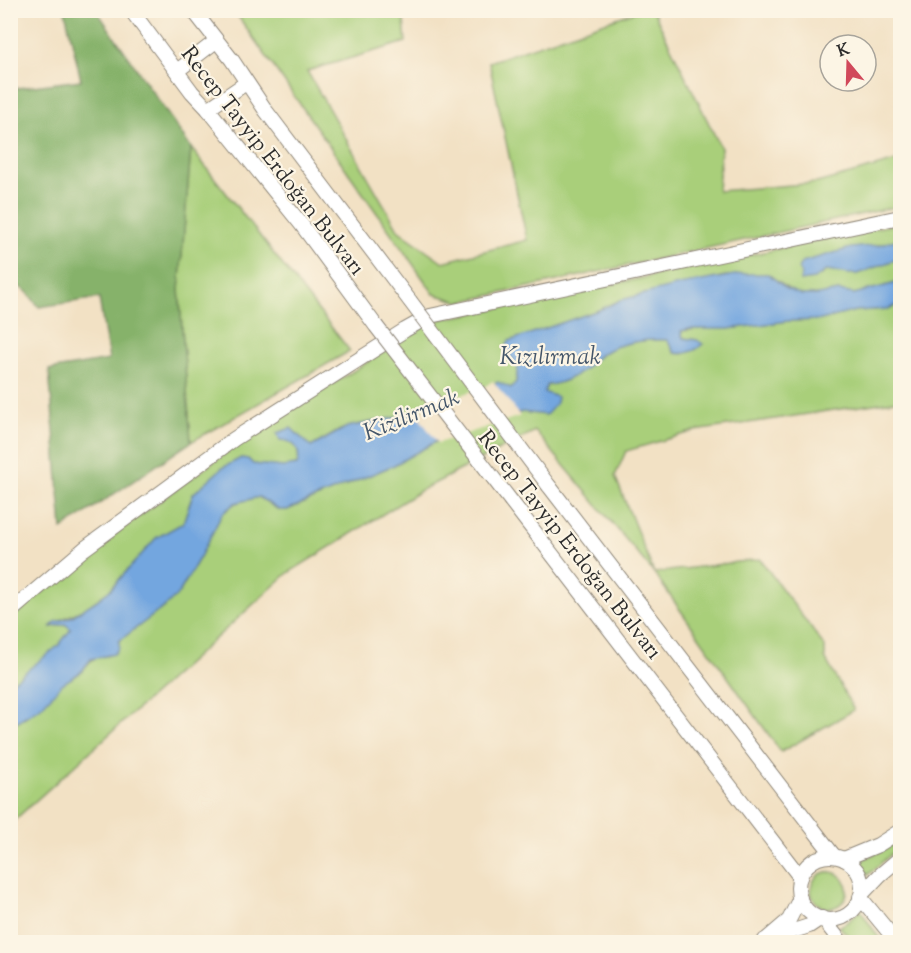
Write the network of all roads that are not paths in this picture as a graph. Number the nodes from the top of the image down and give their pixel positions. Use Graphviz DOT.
graph roads {
  1 [pos="131,10"];
  2 [pos="193,10"];
  3 [pos="216,41"];
  4 [pos="177,71"];
  5 [pos="246,83"];
  6 [pos="208,109"];
  7 [pos="900,217"];
  8 [pos="10,612"];
  9 [pos="900,831"];
  10 [pos="839,857"];
  11 [pos="900,858"];
  12 [pos="800,877"];
  13 [pos="860,896"];
  14 [pos="800,898"];
  15 [pos="822,918"];
  16 [pos="764,941"];
  17 [pos="841,942"];
  18 [pos="897,942"];
  1 -- 4 [label="street, Recep Tayyip Erdoğan Bulvarı"];
  2 -- 3 [label="street, Recep Tayyip Erdoğan Bulvarı"];
  3 -- 4 [label="street"];
  3 -- 5 [label="street, Recep Tayyip Erdoğan Bulvarı"];
  4 -- 6 [label="street, Recep Tayyip Erdoğan Bulvarı"];
  5 -- 6 [label="street"];
  5 -- 10 [label="street, Recep Tayyip Erdoğan Bulvarı, bridge"];
  6 -- 12 [label="street, Recep Tayyip Erdoğan Bulvarı, bridge"];
  7 -- 8 [label="street"];
  9 -- 10 [label="street"];
  10 -- 12 [label="street"];
  10 -- 13 [label="street"];
  11 -- 13 [label="street"];
  12 -- 14 [label="street"];
  13 -- 15 [label="street"];
  13 -- 18 [label="street"];
  14 -- 15 [label="street"];
  14 -- 16 [label="street"];
  15 -- 16 [label="street"];
  15 -- 17 [label="street"];
}
